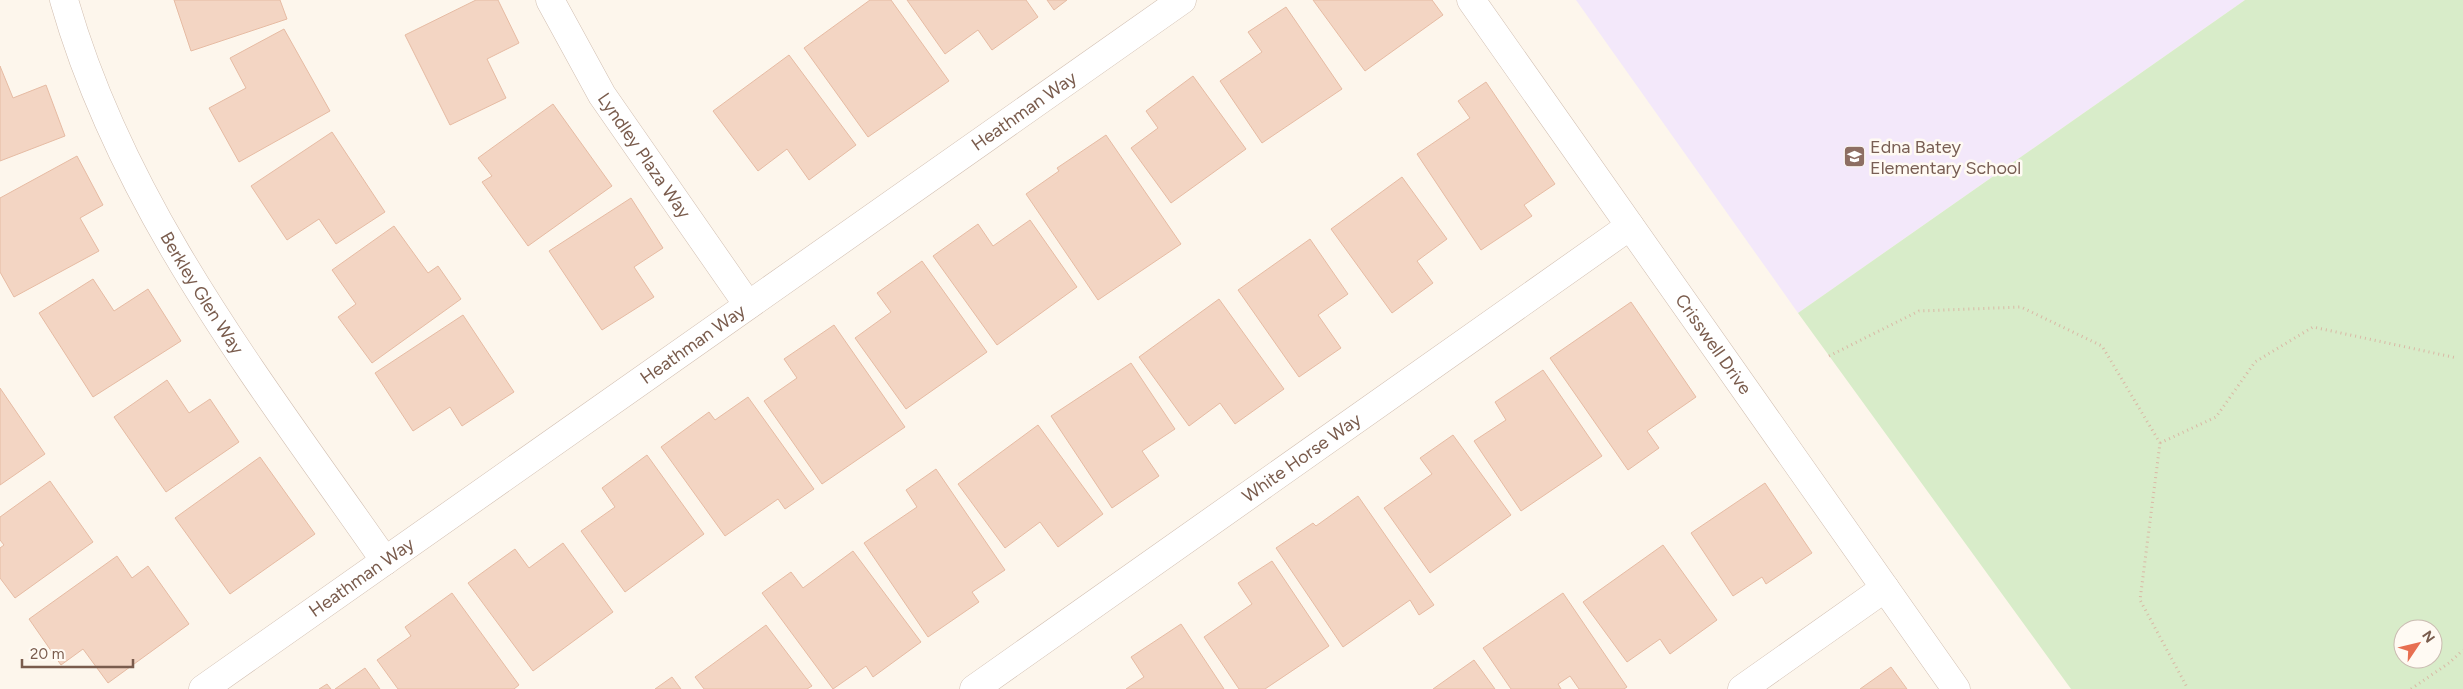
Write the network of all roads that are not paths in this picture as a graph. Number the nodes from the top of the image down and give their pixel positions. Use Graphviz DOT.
graph roads {
  1 [pos="64,0"];
  2 [pos="550,0"];
  3 [pos="1182,0"];
  4 [pos="1471,0"];
  5 [pos="1630,226"];
  6 [pos="748,305"];
  7 [pos="385,560"];
  8 [pos="1885,588"];
  9 [pos="203,689"];
  10 [pos="974,689"];
  11 [pos="1742,689"];
  12 [pos="1956,689"];
  1 -- 7 [label="street, Berkley Glen Way"];
  2 -- 6 [label="street, Lyndley Plaza Way"];
  3 -- 6 [label="street, Heathman Way"];
  4 -- 5 [label="street, Crisswell Drive"];
  5 -- 8 [label="street, Crisswell Drive"];
  5 -- 10 [label="street, White Horse Way"];
  6 -- 7 [label="street, Heathman Way"];
  7 -- 9 [label="street, Heathman Way"];
  8 -- 11 [label="street"];
  8 -- 12 [label="street, Crisswell Drive"];
}
